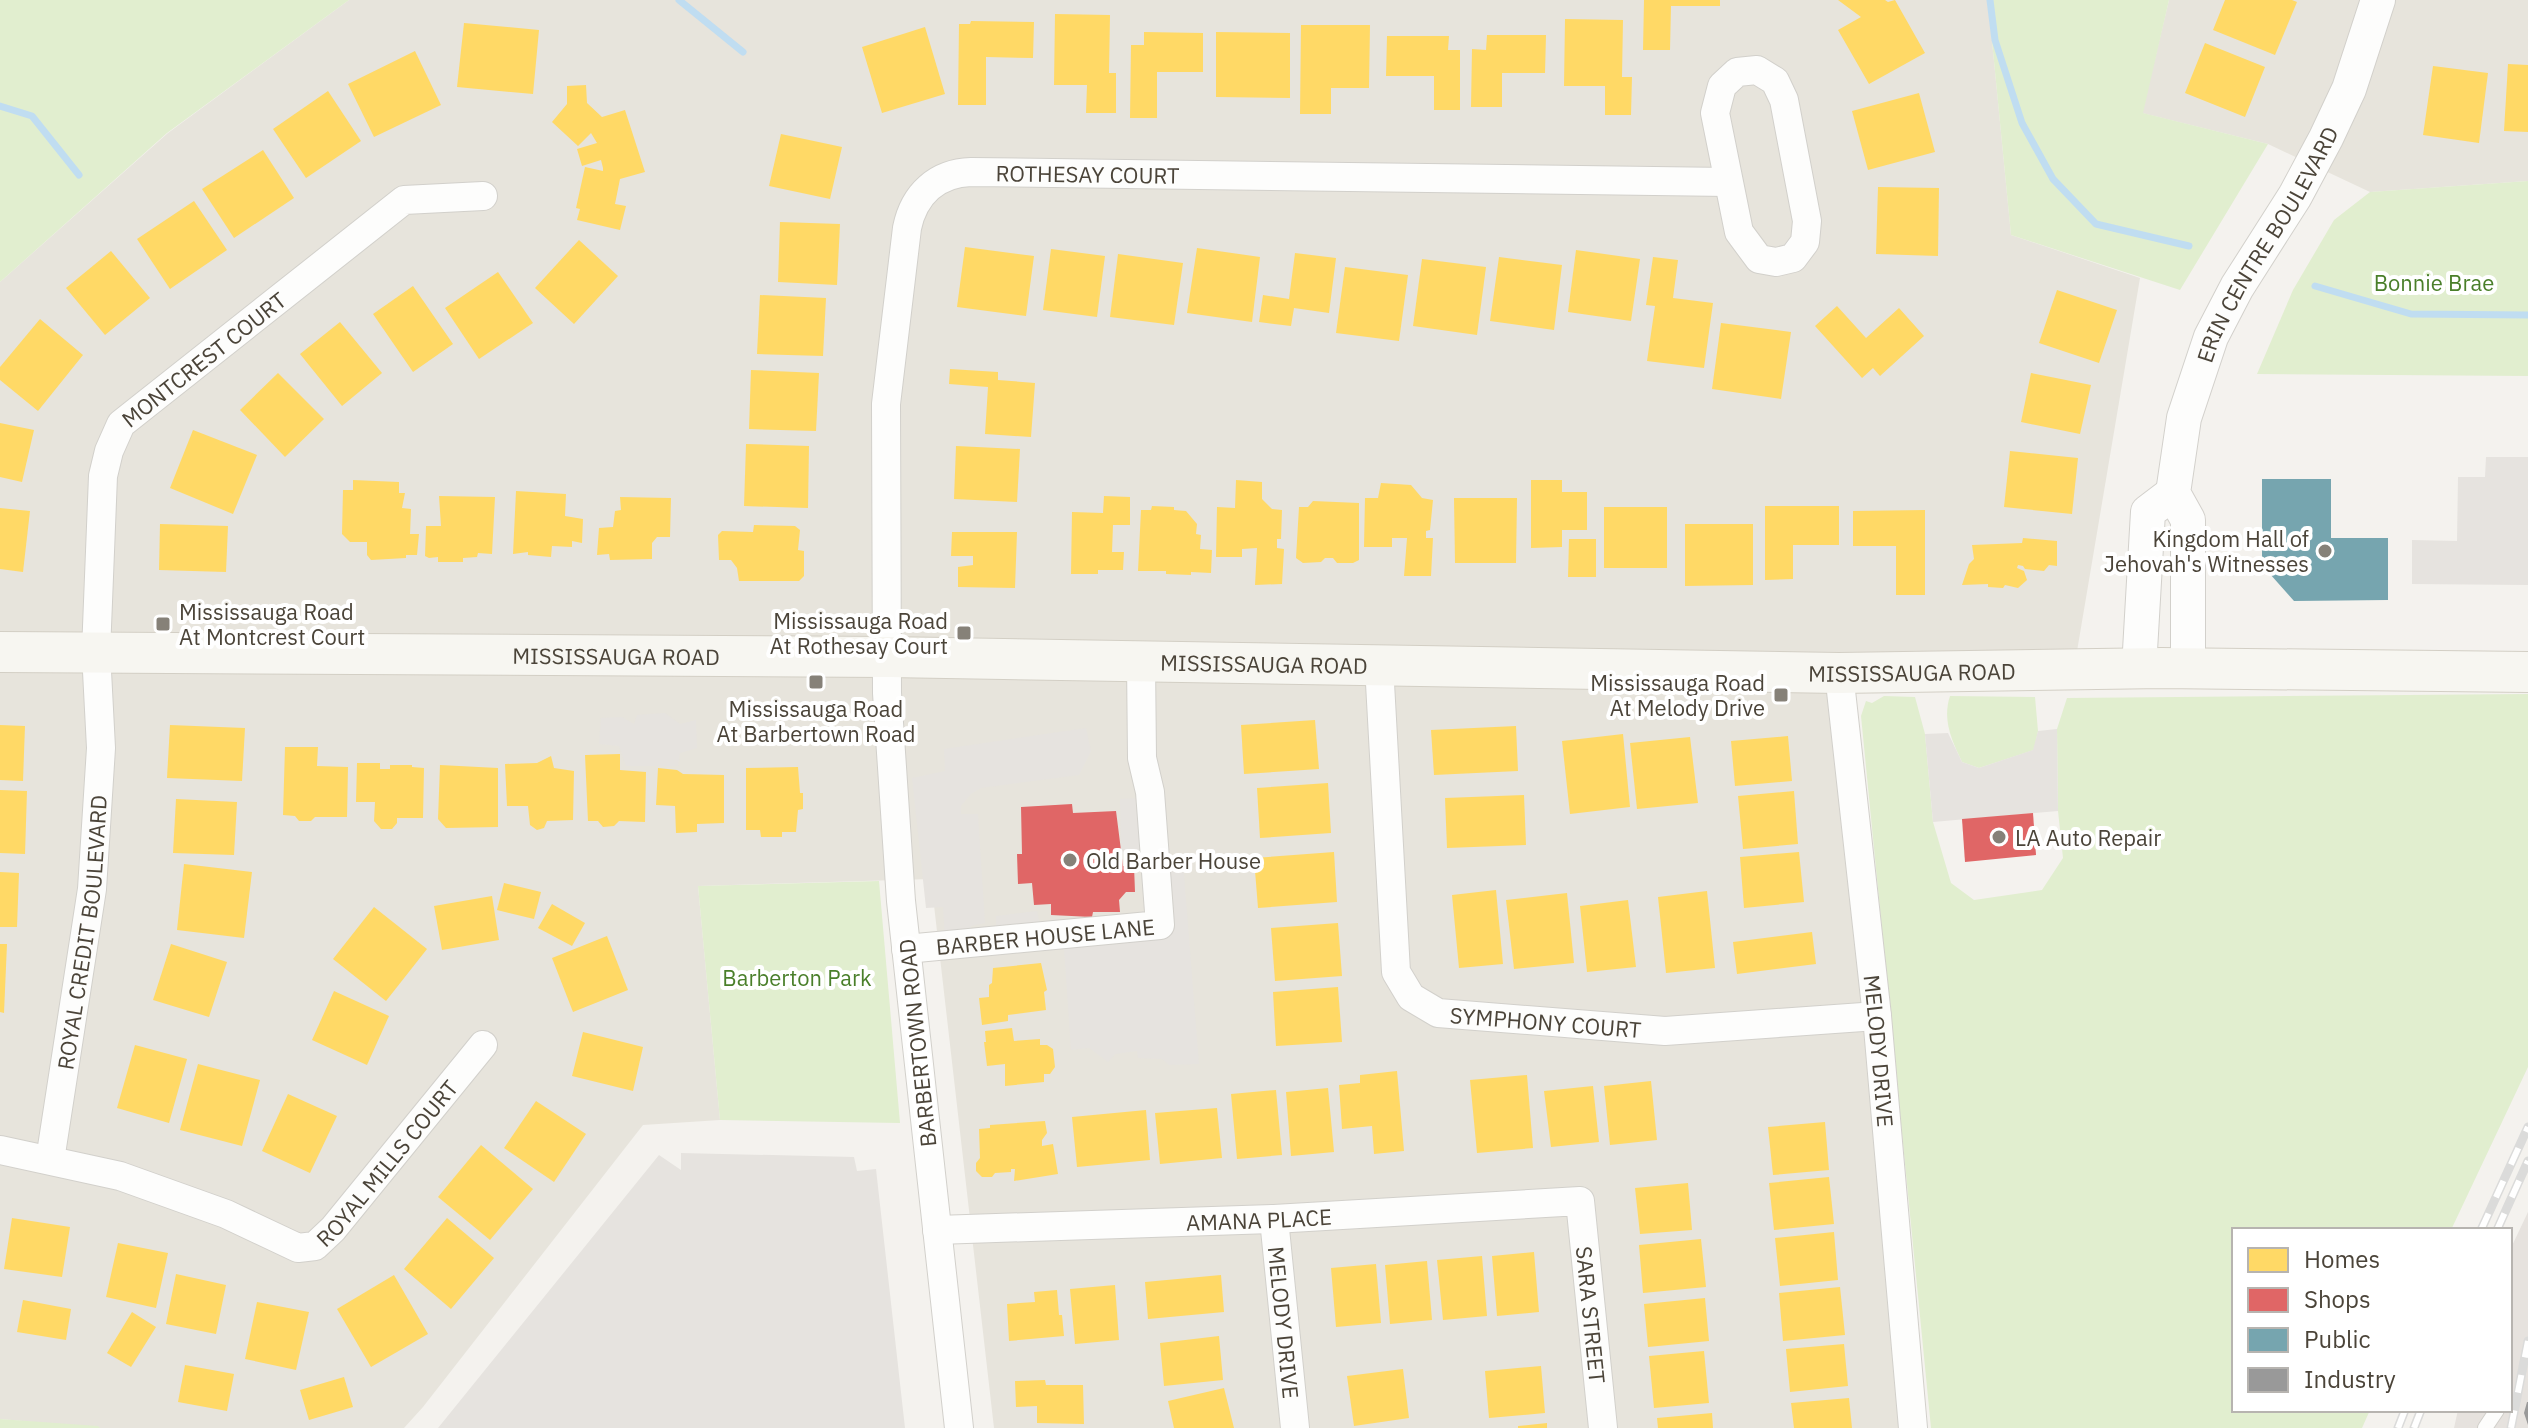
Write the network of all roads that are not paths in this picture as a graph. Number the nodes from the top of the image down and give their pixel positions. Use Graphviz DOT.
graph roads {
  1 [pos="2378,0"];
  2 [pos="1728,182"];
  3 [pos="483,196"];
  4 [pos="2173,493"];
  5 [pos="0,652"];
  6 [pos="96,652"];
  7 [pos="888,657"];
  8 [pos="1141,662"];
  9 [pos="1379,665"];
  10 [pos="2139,668"];
  11 [pos="2188,668"];
  12 [pos="2528,672"];
  13 [pos="1839,673"];
  14 [pos="906,949"];
  15 [pos="1877,1016"];
  16 [pos="483,1045"];
  17 [pos="0,1150"];
  18 [pos="50,1160"];
  19 [pos="1580,1201"];
  20 [pos="1274,1219"];
  21 [pos="937,1230"];
  22 [pos="959,1428"];
  23 [pos="1295,1428"];
  24 [pos="1603,1428"];
  25 [pos="1913,1428"];
  1 -- 4 [label="street, ERIN CENTRE BOULEVARD"];
  2 -- 2 [label="street"];
  2 -- 7 [label="street, ROTHESAY COURT"];
  3 -- 6 [label="street, MONTCREST COURT"];
  4 -- 10 [label="street"];
  4 -- 11 [label="street"];
  5 -- 6 [label="main road, MISSISSAUGA ROAD"];
  6 -- 7 [label="main road, MISSISSAUGA ROAD"];
  6 -- 18 [label="street, ROYAL CREDIT BOULEVARD"];
  7 -- 8 [label="main road, MISSISSAUGA ROAD"];
  7 -- 14 [label="street, BARBERTOWN ROAD"];
  8 -- 9 [label="main road, MISSISSAUGA ROAD"];
  8 -- 14 [label="street, BARBER HOUSE LANE"];
  9 -- 13 [label="main road, MISSISSAUGA ROAD"];
  9 -- 15 [label="street, SYMPHONY COURT"];
  10 -- 11 [label="main road, MISSISSAUGA ROAD"];
  10 -- 13 [label="main road, MISSISSAUGA ROAD"];
  11 -- 12 [label="main road, MISSISSAUGA ROAD"];
  13 -- 15 [label="street, MELODY DRIVE"];
  14 -- 21 [label="street, BARBERTOWN ROAD"];
  15 -- 25 [label="street, MELODY DRIVE"];
  16 -- 18 [label="street, ROYAL MILLS COURT"];
  17 -- 18 [label="street"];
  19 -- 20 [label="street, AMANA PLACE"];
  19 -- 24 [label="street, SARA STREET"];
  20 -- 21 [label="street, AMANA PLACE"];
  20 -- 23 [label="street, MELODY DRIVE"];
  21 -- 22 [label="street, BARBERTOWN ROAD"];
}
